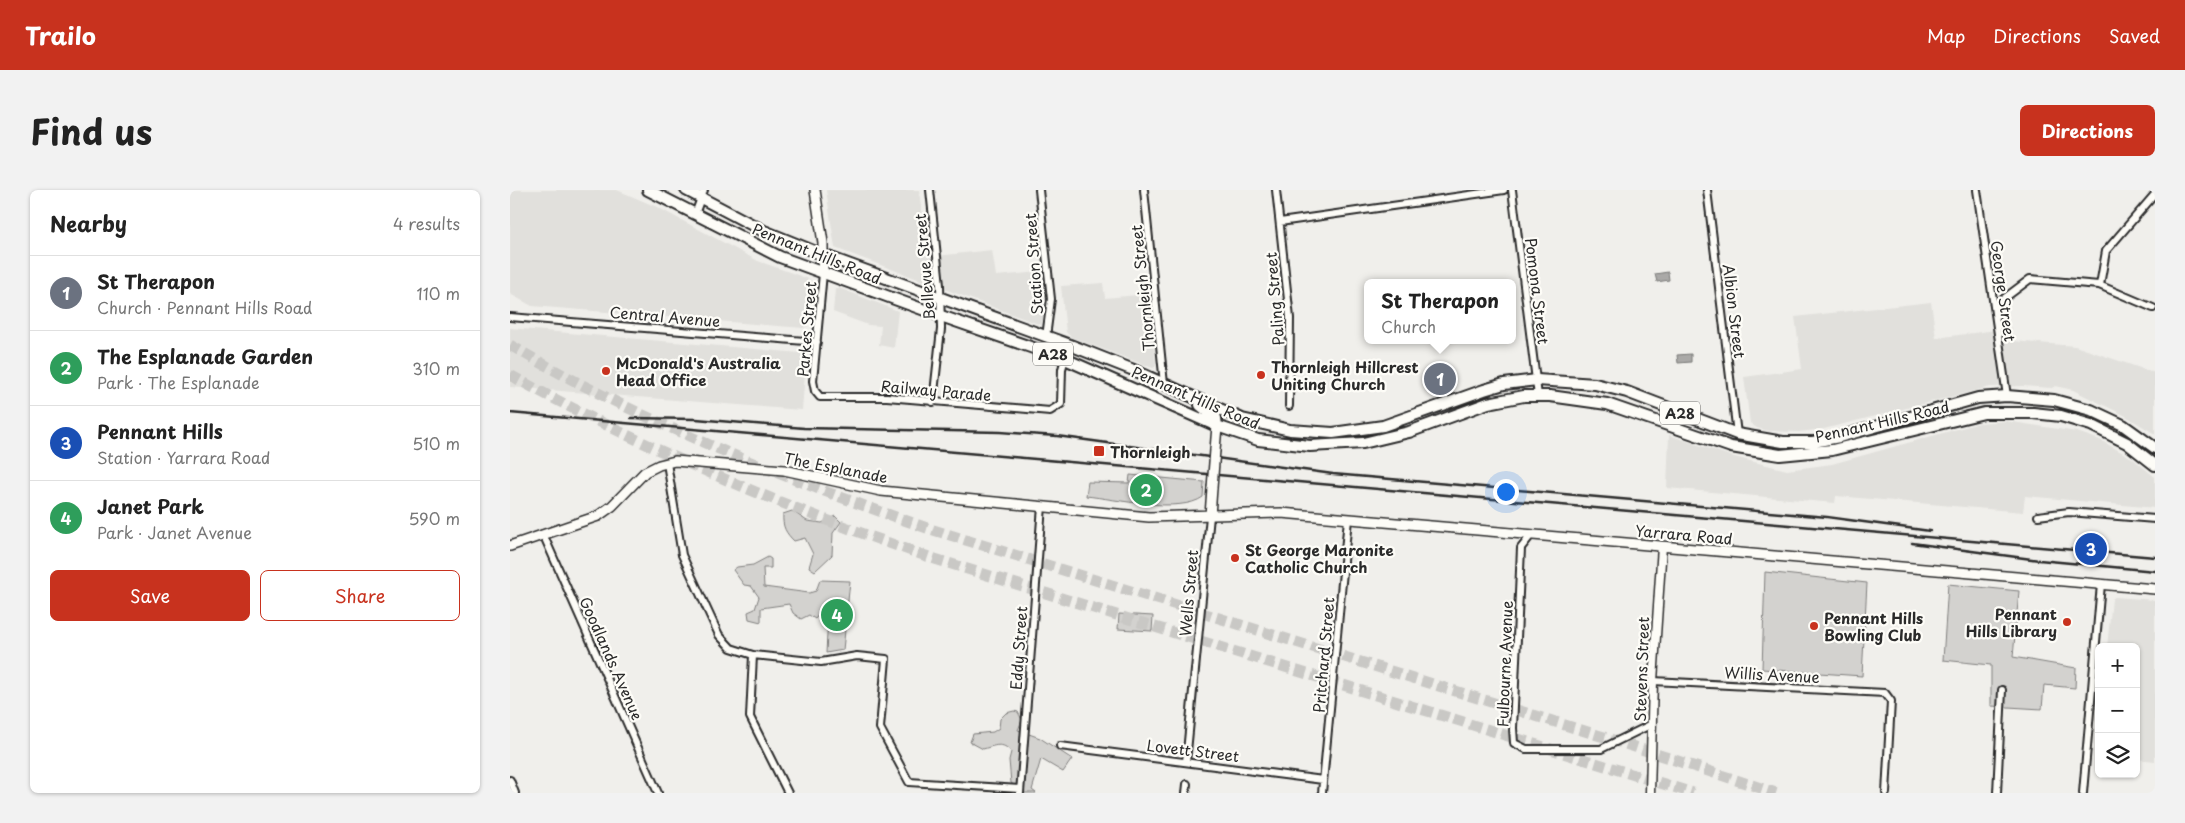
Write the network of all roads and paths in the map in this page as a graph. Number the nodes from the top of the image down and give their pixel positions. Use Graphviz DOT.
graph roads {
  1 [pos="648,190"];
  2 [pos="686,190"];
  3 [pos="815,190"];
  4 [pos="930,190"];
  5 [pos="1039,190"];
  6 [pos="1144,190"];
  7 [pos="1276,190"];
  8 [pos="1504,190"];
  9 [pos="1512,190"];
  10 [pos="1707,190"];
  11 [pos="1977,190"];
  12 [pos="703,194"];
  13 [pos="2155,194"];
  14 [pos="695,214"];
  15 [pos="1280,222"];
  16 [pos="823,256"];
  17 [pos="823,273"];
  18 [pos="2100,285"];
  19 [pos="940,298"];
  20 [pos="1994,306"];
  21 [pos="2153,308"];
  22 [pos="510,316"];
  23 [pos="941,316"];
  24 [pos="1046,337"];
  25 [pos="817,342"];
  26 [pos="1065,359"];
  27 [pos="1537,380"];
  28 [pos="1164,384"];
  29 [pos="813,387"];
  30 [pos="1184,392"];
  31 [pos="1538,396"];
  32 [pos="2007,396"];
  33 [pos="933,402"];
  34 [pos="1289,406"];
  35 [pos="1217,426"];
  36 [pos="1737,434"];
  37 [pos="2155,448"];
  38 [pos="667,463"];
  39 [pos="2155,465"];
  40 [pos="1042,506"];
  41 [pos="1210,516"];
  42 [pos="2038,516"];
  43 [pos="1348,519"];
  44 [pos="2155,519"];
  45 [pos="543,534"];
  46 [pos="1532,534"];
  47 [pos="510,546"];
  48 [pos="1662,546"];
  49 [pos="2101,584"];
  50 [pos="2155,589"];
  51 [pos="753,655"];
  52 [pos="1653,681"];
  53 [pos="2002,690"];
  54 [pos="1652,724"];
  55 [pos="1060,746"];
  56 [pos="1186,762"];
  57 [pos="510,780"];
  58 [pos="1323,780"];
  59 [pos="1186,784"];
  60 [pos="1020,791"];
  61 [pos="515,793"];
  62 [pos="658,793"];
  63 [pos="788,793"];
  64 [pos="1186,793"];
  65 [pos="1322,793"];
  66 [pos="1650,793"];
  67 [pos="1886,793"];
  68 [pos="1997,793"];
  69 [pos="2083,793"];
  1 -- 14 [label="highway, Pennant Hills Road / A28"];
  2 -- 12 [label="highway, Pennant Hills Road / A28"];
  3 -- 16 [label="main road"];
  4 -- 19 [label="street, Bellevue Street"];
  5 -- 24 [label="street, Station Street"];
  6 -- 28 [label="street, Thornleigh Street"];
  7 -- 15 [label="street, Paling Street"];
  8 -- 15 [label="street"];
  9 -- 27 [label="street, Pomona Street"];
  10 -- 36 [label="street, Albion Street"];
  11 -- 20 [label="street, George Street"];
  12 -- 14 [label="street"];
  12 -- 16 [label="highway, Pennant Hills Road / A28"];
  13 -- 18 [label="street"];
  14 -- 17 [label="highway, Pennant Hills Road / A28"];
  15 -- 34 [label="street, Paling Street"];
  16 -- 17 [label="main road"];
  16 -- 19 [label="highway, Pennant Hills Road / A28"];
  17 -- 23 [label="highway, Pennant Hills Road / A28"];
  17 -- 25 [label="street, Parkes Street"];
  18 -- 20 [label="street"];
  18 -- 21 [label="street"];
  19 -- 23 [label="street, Bellevue Street"];
  19 -- 24 [label="highway, Pennant Hills Road / A28"];
  20 -- 32 [label="street, George Street"];
  22 -- 25 [label="street, Central Avenue"];
  23 -- 26 [label="highway, Pennant Hills Road / A28"];
  23 -- 33 [label="street, Bellevue Street"];
  24 -- 28 [label="highway, Pennant Hills Road / A28"];
  25 -- 29 [label="street, Parkes Street"];
  26 -- 33 [label="street, Railway Parade"];
  26 -- 35 [label="highway, Pennant Hills Road / A28"];
  27 -- 30 [label="highway, Pennant Hills Road / A28"];
  27 -- 31 [label="street, Pomona Street"];
  27 -- 36 [label="highway, Pennant Hills Road / A28"];
  28 -- 30 [label="highway, Pennant Hills Road / A28"];
  29 -- 33 [label="street, Railway Parade"];
  30 -- 35 [label="highway"];
  31 -- 35 [label="highway, Pennant Hills Road / A28"];
  31 -- 39 [label="highway, Pennant Hills Road / A28"];
  32 -- 36 [label="highway, Pennant Hills Road / A28"];
  32 -- 37 [label="highway, Pennant Hills Road / A28"];
  35 -- 41 [label="main road, Wells Street, bridge"];
  38 -- 40 [label="main road, The Esplanade"];
  38 -- 45 [label="main road, The Esplanade"];
  38 -- 51 [label="street"];
  40 -- 41 [label="main road, The Esplanade"];
  40 -- 60 [label="street, Eddy Street"];
  41 -- 43 [label="main road, Yarrara Road"];
  41 -- 56 [label="street, Wells Street"];
  42 -- 44 [label="street"];
  43 -- 46 [label="main road, Yarrara Road"];
  43 -- 58 [label="street, Pritchard Street"];
  45 -- 47 [label="main road, The Esplanade"];
  45 -- 62 [label="street, Goodlands Avenue"];
  46 -- 48 [label="main road, Yarrara Road"];
  46 -- 54 [label="street, Fulbourne Avenue"];
  48 -- 49 [label="main road, Yarrara Road"];
  48 -- 52 [label="street, Stevens Street"];
  49 -- 50 [label="main road, Yarrara Road"];
  49 -- 69 [label="street"];
  51 -- 60 [label="street"];
  51 -- 63 [label="street"];
  52 -- 54 [label="street, Stevens Street"];
  52 -- 67 [label="street, Willis Avenue"];
  53 -- 68 [label="street"];
  54 -- 66 [label="street, Stevens Street"];
  55 -- 56 [label="street, Lovett Street"];
  56 -- 58 [label="street, Lovett Street"];
  57 -- 61 [label="street"];
  58 -- 65 [label="street, Pritchard Street"];
  59 -- 64 [label="street"];
}
